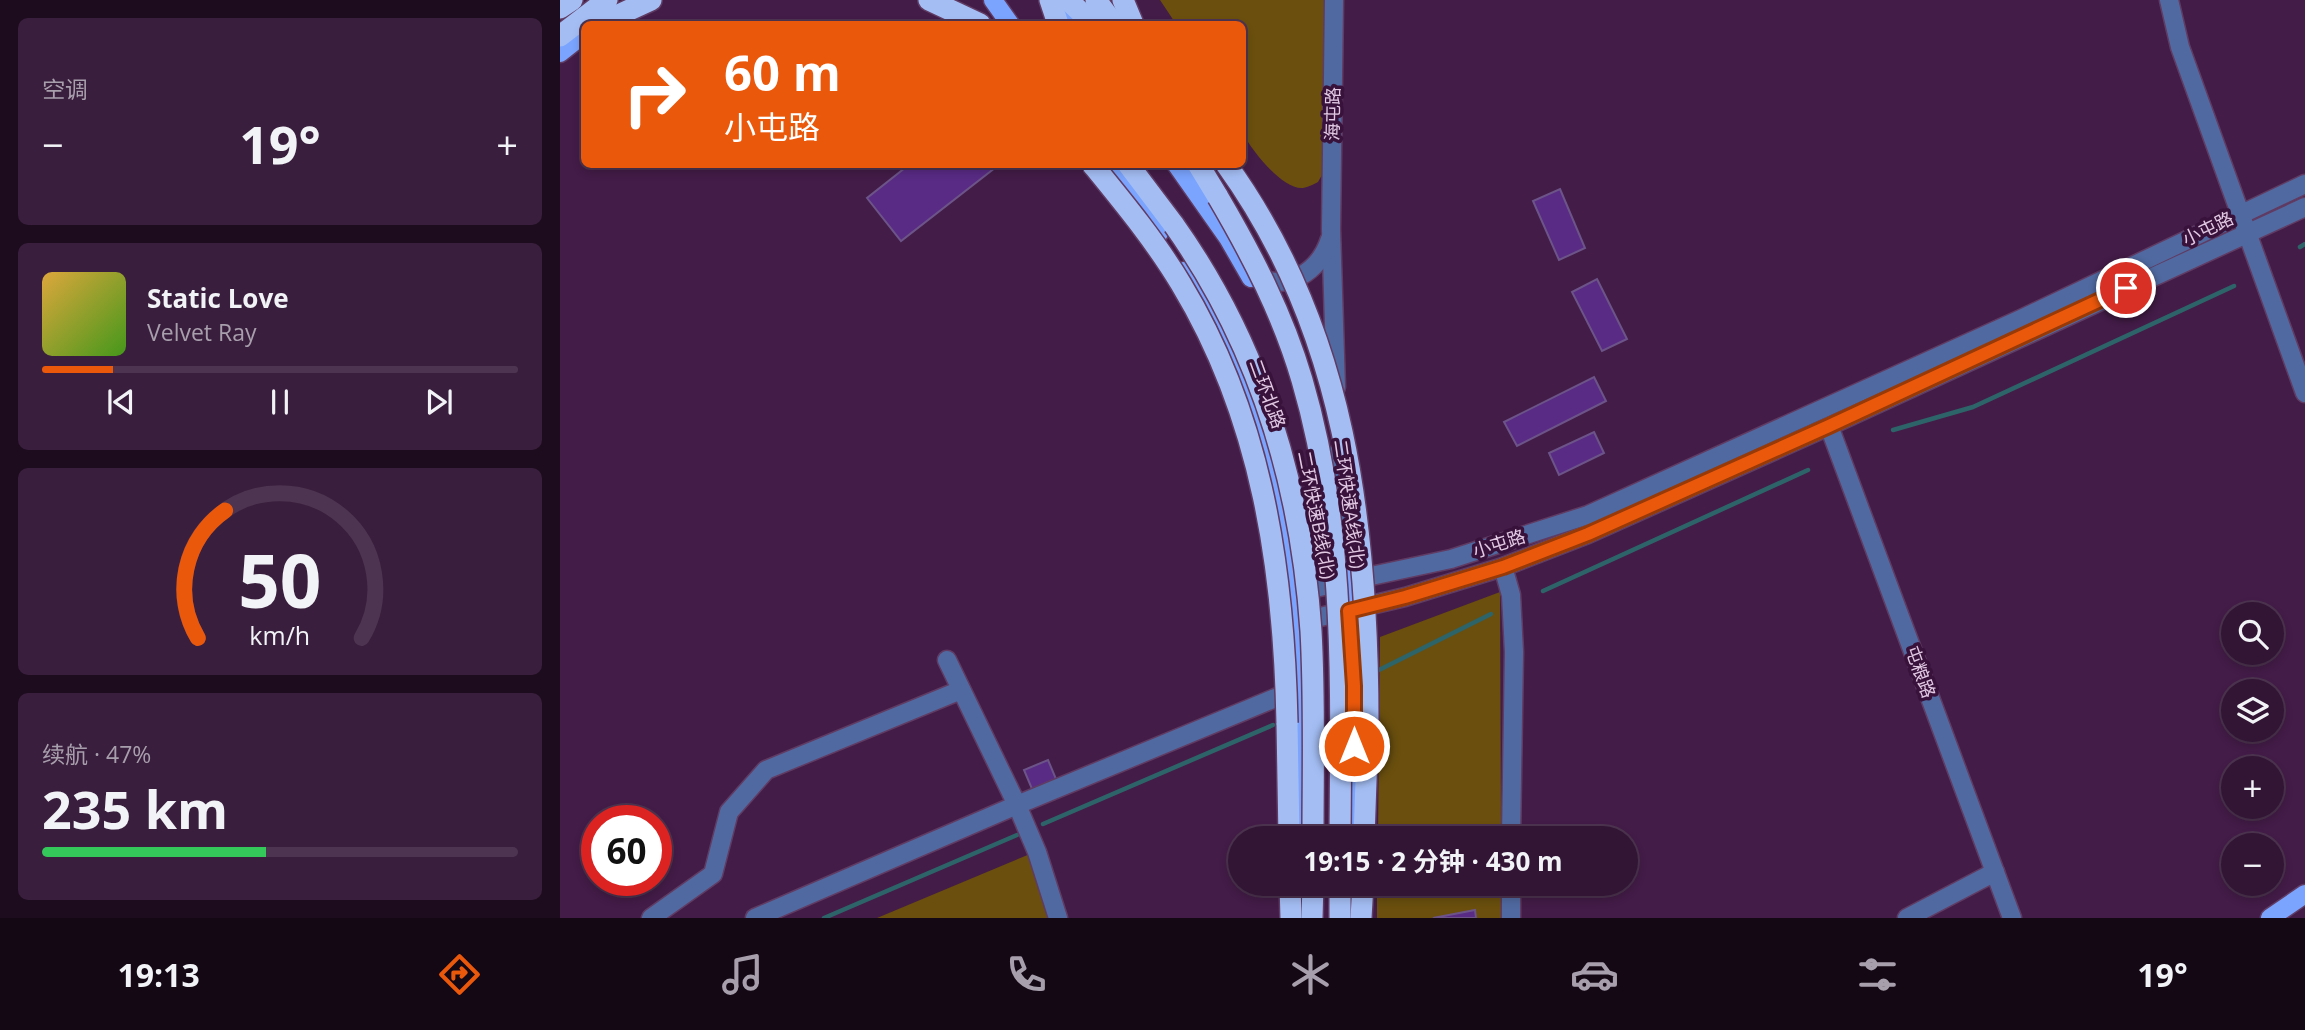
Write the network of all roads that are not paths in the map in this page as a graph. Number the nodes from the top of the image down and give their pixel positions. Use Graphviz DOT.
graph roads {
  1 [pos="572,0"];
  2 [pos="607,0"];
  3 [pos="630,0"];
  4 [pos="650,0"];
  5 [pos="929,0"];
  6 [pos="961,0"];
  7 [pos="968,0"];
  8 [pos="993,0"];
  9 [pos="1050,0"];
  10 [pos="1059,0"];
  11 [pos="1068,0"];
  12 [pos="1096,0"];
  13 [pos="1123,0"];
  14 [pos="1334,0"];
  15 [pos="2169,0"];
  16 [pos="560,8"];
  17 [pos="602,21"];
  18 [pos="604,21"];
  19 [pos="976,21"];
  20 [pos="979,21"];
  21 [pos="980,21"];
  22 [pos="1008,21"];
  23 [pos="1057,21"];
  24 [pos="1074,21"];
  25 [pos="1090,21"];
  26 [pos="1112,21"];
  27 [pos="1132,21"];
  28 [pos="560,36"];
  29 [pos="581,36"];
  30 [pos="581,36"];
  31 [pos="560,47"];
  32 [pos="560,53"];
  33 [pos="1095,168"];
  34 [pos="1113,168"];
  35 [pos="1133,168"];
  36 [pos="1179,168"];
  37 [pos="1201,168"];
  38 [pos="1229,168"];
  39 [pos="2305,184"];
  40 [pos="2305,207"];
  41 [pos="2242,213"];
  42 [pos="1331,229"];
  43 [pos="2249,232"];
  44 [pos="1247,269"];
  45 [pos="2305,393"];
  46 [pos="2305,399"];
  47 [pos="1829,426"];
  48 [pos="1503,567"];
  49 [pos="1346,579"];
  50 [pos="1293,593"];
  51 [pos="1349,611"];
  52 [pos="1296,622"];
  53 [pos="947,660"];
  54 [pos="1300,687"];
  55 [pos="961,690"];
  56 [pos="1017,805"];
  57 [pos="1289,826"];
  58 [pos="1300,826"];
  59 [pos="1313,826"];
  60 [pos="1340,826"];
  61 [pos="1353,826"];
  62 [pos="1364,826"];
  63 [pos="1511,826"];
  64 [pos="1995,872"];
  65 [pos="2305,894"];
  66 [pos="1290,896"];
  67 [pos="1299,896"];
  68 [pos="1313,896"];
  69 [pos="1340,896"];
  70 [pos="1353,896"];
  71 [pos="1362,896"];
  72 [pos="1511,896"];
  73 [pos="651,918"];
  74 [pos="755,918"];
  75 [pos="1058,918"];
  76 [pos="1291,918"];
  77 [pos="1299,918"];
  78 [pos="1312,918"];
  79 [pos="1340,918"];
  80 [pos="1353,918"];
  81 [pos="1361,918"];
  82 [pos="1511,918"];
  83 [pos="1907,918"];
  84 [pos="2012,918"];
  85 [pos="2270,918"];
  1 -- 16 [label="highway"];
  2 -- 28 [label="highway"];
  3 -- 17 [label="main road"];
  4 -- 18 [label="highway"];
  5 -- 19 [label="highway"];
  6 -- 20 [label="highway"];
  7 -- 21 [label="highway"];
  8 -- 22 [label="main road"];
  9 -- 23 [label="highway"];
  10 -- 24 [label="main road"];
  11 -- 25 [label="highway"];
  12 -- 26 [label="highway"];
  13 -- 27 [label="highway"];
  14 -- 42 [label="street, 海屯路"];
  15 -- 41 [label="street"];
  29 -- 31 [label="highway"];
  30 -- 32 [label="main road"];
  33 -- 57 [label="highway, bridge"];
  34 -- 50 [label="main road, 二环北路"];
  35 -- 59 [label="highway, 二环快速B线(北), bridge"];
  36 -- 44 [label="main road, 二环北路"];
  37 -- 60 [label="highway, 二环快速A线(北), bridge"];
  38 -- 62 [label="highway, bridge"];
  39 -- 41 [label="street, 小屯路"];
  40 -- 43 [label="street, 小屯路"];
  41 -- 43 [label="street"];
  41 -- 49 [label="street, 小屯路"];
  42 -- 44 [label="street"];
  42 -- 49 [label="street, 海屯路"];
  43 -- 45 [label="street"];
  43 -- 46 [label="street"];
  43 -- 47 [label="street, 小屯路"];
  44 -- 49 [label="main road, 二环北路"];
  47 -- 48 [label="street, 小屯路"];
  47 -- 64 [label="street, 屯粮路"];
  48 -- 51 [label="street, 小屯路"];
  48 -- 63 [label="street"];
  49 -- 50 [label="street, 小屯路"];
  49 -- 51 [label="main road, 二环北路"];
  50 -- 52 [label="main road, 二环北路"];
  51 -- 52 [label="street, 小屯路"];
  51 -- 61 [label="main road, 二环北路"];
  52 -- 54 [label="main road, 二环北路"];
  53 -- 55 [label="street"];
  54 -- 56 [label="street"];
  54 -- 58 [label="main road, 二环北路"];
  55 -- 56 [label="street"];
  55 -- 73 [label="street"];
  56 -- 74 [label="street"];
  56 -- 75 [label="street"];
  64 -- 83 [label="street"];
  64 -- 84 [label="street, 屯粮路"];
  65 -- 85 [label="main road"];
  66 -- 76 [label="highway"];
  67 -- 77 [label="main road"];
  68 -- 78 [label="highway"];
  69 -- 79 [label="highway"];
  70 -- 80 [label="main road"];
  71 -- 81 [label="highway"];
  72 -- 82 [label="street"];
}
